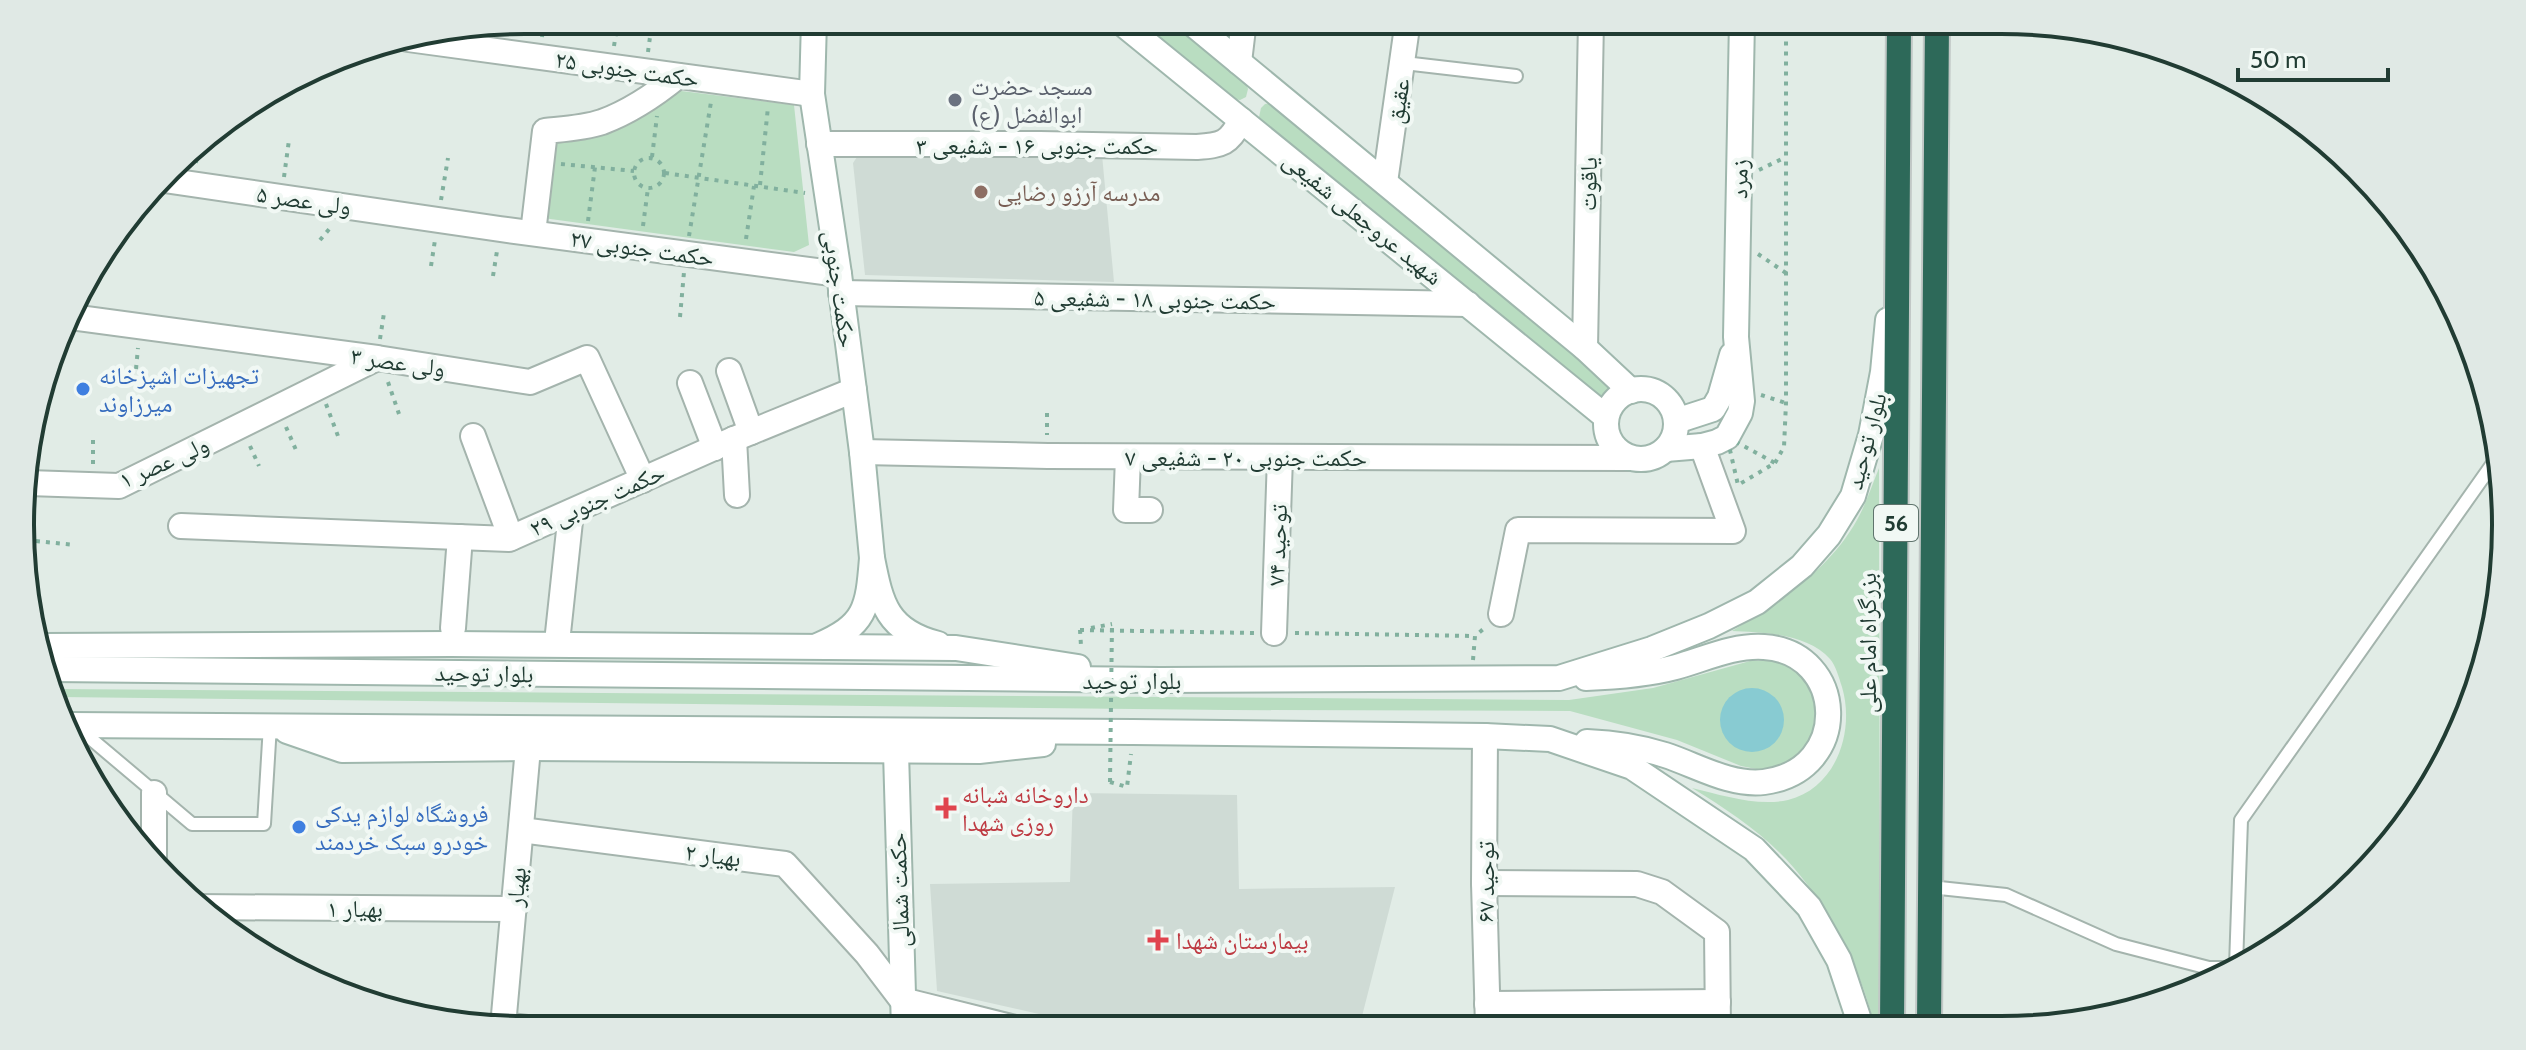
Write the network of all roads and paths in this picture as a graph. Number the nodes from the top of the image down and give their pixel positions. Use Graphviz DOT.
graph roads {
  1 [pos="651,34"];
  2 [pos="814,34"];
  3 [pos="1135,34"];
  4 [pos="1205,34"];
  5 [pos="1242,34"];
  6 [pos="1407,34"];
  7 [pos="1591,34"];
  8 [pos="1742,34"];
  9 [pos="1784,34"];
  10 [pos="1899,34"];
  11 [pos="1937,34"];
  12 [pos="432,43"];
  13 [pos="1239,62"];
  14 [pos="1404,63"];
  15 [pos="646,71"];
  16 [pos="678,76"];
  17 [pos="1516,76"];
  18 [pos="715,81"];
  19 [pos="1267,85"];
  20 [pos="770,88"];
  21 [pos="812,94"];
  22 [pos="1241,120"];
  23 [pos="289,140"];
  24 [pos="819,144"];
  25 [pos="448,158"];
  26 [pos="542,162"];
  27 [pos="595,167"];
  28 [pos="634,171"];
  29 [pos="665,173"];
  30 [pos="700,178"];
  31 [pos="175,182"];
  32 [pos="1385,182"];
  33 [pos="757,186"];
  34 [pos="648,188"];
  35 [pos="827,196"];
  36 [pos="281,197"];
  37 [pos="1899,202"];
  38 [pos="441,220"];
  39 [pos="533,233"];
  40 [pos="586,240"];
  41 [pos="1738,240"];
  42 [pos="640,248"];
  43 [pos="686,254"];
  44 [pos="743,261"];
  45 [pos="1786,273"];
  46 [pos="840,284"];
  47 [pos="1468,304"];
  48 [pos="680,317"];
  49 [pos="80,318"];
  50 [pos="1736,337"];
  51 [pos="1585,348"];
  52 [pos="309,350"];
  53 [pos="379,359"];
  54 [pos="729,371"];
  55 [pos="690,383"];
  56 [pos="321,388"];
  57 [pos="854,390"];
  58 [pos="1631,391"];
  59 [pos="279,408"];
  60 [pos="399,414"];
  61 [pos="1606,417"];
  62 [pos="1676,421"];
  63 [pos="338,436"];
  64 [pos="473,436"];
  65 [pos="1727,437"];
  66 [pos="733,440"];
  67 [pos="1702,446"];
  68 [pos="1666,449"];
  69 [pos="296,450"];
  70 [pos="862,452"];
  71 [pos="1128,457"];
  72 [pos="1280,457"];
  73 [pos="1630,458"];
  74 [pos="1775,463"];
  75 [pos="2489,469"];
  76 [pos="643,480"];
  77 [pos="36,483"];
  78 [pos="737,495"];
  79 [pos="1150,510"];
  80 [pos="571,512"];
  81 [pos="181,526"];
  82 [pos="460,537"];
  83 [pos="511,538"];
  84 [pos="34,541"];
  85 [pos="75,545"];
  86 [pos="872,558"];
  87 [pos="1501,614"];
  88 [pos="453,628"];
  89 [pos="1080,630"];
  90 [pos="558,633"];
  91 [pos="1274,633"];
  92 [pos="49,646"];
  93 [pos="814,648"];
  94 [pos="956,648"];
  95 [pos="56,669"];
  96 [pos="1472,678"];
  97 [pos="1559,678"];
  98 [pos="1160,680"];
  99 [pos="77,725"];
  100 [pos="270,725"];
  101 [pos="80,732"];
  102 [pos="1143,733"];
  103 [pos="1485,736"];
  104 [pos="1550,739"];
  105 [pos="528,748"];
  106 [pos="896,752"];
  107 [pos="154,793"];
  108 [pos="521,830"];
  109 [pos="154,847"];
  110 [pos="1484,883"];
  111 [pos="1930,887"];
  112 [pos="217,907"];
  113 [pos="514,909"];
  114 [pos="2235,956"];
  115 [pos="2212,968"];
  116 [pos="902,1000"];
  117 [pos="1718,1002"];
  118 [pos="504,1015"];
  119 [pos="1487,1015"];
  120 [pos="903,1016"];
  121 [pos="967,1016"];
  122 [pos="1718,1016"];
  123 [pos="1858,1016"];
  124 [pos="1892,1016"];
  125 [pos="1929,1016"];
  1 -- 15 [label="path"];
  2 -- 21 [label="street, حکمت جنوبی"];
  3 -- 22 [label="street, شهید عروجعلی شفیعی"];
  4 -- 13 [label="street, شهید عروجعلی شفیعی"];
  5 -- 13 [label="street"];
  6 -- 14 [label="street, عقیق"];
  7 -- 51 [label="street, یاقوت"];
  8 -- 41 [label="street, زمرد"];
  9 -- 45 [label="path"];
  10 -- 37 [label="highway, بزرگراه امام علی / 56"];
  11 -- 111 [label="highway, 56"];
  12 -- 15 [label="street, حکمت جنوبی ۲۵"];
  13 -- 19 [label="street, شهید عروجعلی شفیعی"];
  14 -- 17 [label="lane"];
  14 -- 32 [label="street, عقیق"];
  15 -- 16 [label="street, حکمت جنوبی ۲۵"];
  16 -- 18 [label="street, حکمت جنوبی ۲۵"];
  16 -- 26 [label="street"];
  18 -- 20 [label="street, حکمت جنوبی ۲۵"];
  18 -- 30 [label="path"];
  19 -- 22 [label="street, حکمت جنوبی ۱۶ - شفیعی ۳"];
  19 -- 32 [label="street, شهید عروجعلی شفیعی"];
  20 -- 21 [label="street, حکمت جنوبی ۲۵"];
  20 -- 33 [label="path"];
  21 -- 24 [label="street, حکمت جنوبی"];
  22 -- 24 [label="street, حکمت جنوبی ۱۶ - شفیعی ۳"];
  22 -- 47 [label="street, شهید عروجعلی شفیعی"];
  23 -- 36 [label="path"];
  24 -- 35 [label="street, حکمت جنوبی"];
  25 -- 38 [label="path"];
  26 -- 27 [label="path"];
  26 -- 39 [label="street"];
  27 -- 28 [label="path"];
  27 -- 40 [label="path"];
  28 -- 29 [label="path"];
  28 -- 34 [label="path"];
  29 -- 30 [label="path"];
  29 -- 34 [label="path"];
  30 -- 33 [label="path"];
  30 -- 43 [label="path"];
  31 -- 36 [label="street, ولی عصر ۵"];
  32 -- 51 [label="street, شهید عروجعلی شفیعی"];
  33 -- 35 [label="path"];
  33 -- 44 [label="path"];
  34 -- 42 [label="path"];
  35 -- 46 [label="street, حکمت جنوبی"];
  36 -- 38 [label="street, ولی عصر ۵"];
  37 -- 97 [label="street, بلوار توحید"];
  37 -- 124 [label="highway, بزرگراه امام علی / 56"];
  38 -- 39 [label="street, حکمت جنوبی ۲۷"];
  39 -- 40 [label="street, حکمت جنوبی ۲۷"];
  40 -- 42 [label="street, حکمت جنوبی ۲۷"];
  41 -- 45 [label="path"];
  41 -- 50 [label="street, زمرد"];
  42 -- 43 [label="street, حکمت جنوبی ۲۷"];
  43 -- 44 [label="street, حکمت جنوبی ۲۷"];
  43 -- 48 [label="path"];
  44 -- 46 [label="street, حکمت جنوبی ۲۷"];
  45 -- 74 [label="path"];
  46 -- 47 [label="street, حکمت جنوبی ۱۸ - شفیعی ۵"];
  46 -- 57 [label="street, حکمت جنوبی"];
  47 -- 61 [label="street, شهید عروجعلی شفیعی"];
  49 -- 52 [label="street, ولی عصر ۳"];
  50 -- 62 [label="street, زمرد"];
  50 -- 65 [label="street, زمرد"];
  51 -- 58 [label="street, شهید عروجعلی شفیعی"];
  52 -- 53 [label="street, ولی عصر ۳"];
  52 -- 56 [label="street"];
  53 -- 56 [label="street, ولی عصر ۱"];
  53 -- 60 [label="path"];
  53 -- 76 [label="street, ولی عصر ۳"];
  54 -- 66 [label="street"];
  55 -- 66 [label="street"];
  56 -- 59 [label="street, ولی عصر ۱"];
  56 -- 63 [label="path"];
  57 -- 66 [label="street, حکمت جنوبی ۲۹"];
  57 -- 70 [label="street, حکمت جنوبی"];
  58 -- 61 [label="street"];
  58 -- 62 [label="street"];
  59 -- 69 [label="path"];
  59 -- 77 [label="street, ولی عصر ۱"];
  61 -- 73 [label="street"];
  62 -- 68 [label="street"];
  64 -- 83 [label="street"];
  65 -- 67 [label="street"];
  65 -- 74 [label="path"];
  65 -- 74 [label="path"];
  66 -- 76 [label="street, حکمت جنوبی ۲۹"];
  66 -- 78 [label="street"];
  67 -- 68 [label="street"];
  67 -- 87 [label="street"];
  68 -- 73 [label="street"];
  70 -- 71 [label="street, حکمت جنوبی ۲۰ - شفیعی ۷"];
  70 -- 86 [label="street, حکمت جنوبی"];
  71 -- 72 [label="street, حکمت جنوبی ۲۰ - شفیعی ۷"];
  71 -- 79 [label="street"];
  72 -- 73 [label="street, حکمت جنوبی ۲۰ - شفیعی ۷"];
  72 -- 91 [label="street, توحید ۷۴"];
  75 -- 114 [label="lane"];
  76 -- 80 [label="street, حکمت جنوبی ۲۹"];
  80 -- 83 [label="street, حکمت جنوبی ۲۹"];
  80 -- 90 [label="street"];
  81 -- 82 [label="street, حکمت جنوبی ۲۹"];
  82 -- 83 [label="street, حکمت جنوبی ۲۹"];
  82 -- 88 [label="street"];
  84 -- 85 [label="path"];
  86 -- 93 [label="street"];
  86 -- 94 [label="street"];
  87 -- 96 [label="path"];
  89 -- 102 [label="path, bridge"];
  92 -- 93 [label="street"];
  93 -- 94 [label="street"];
  94 -- 98 [label="street"];
  95 -- 98 [label="street, بلوار توحید"];
  96 -- 97 [label="street, بلوار توحید"];
  96 -- 98 [label="street, بلوار توحید"];
  97 -- 104 [label="street"];
  99 -- 100 [label="street"];
  100 -- 102 [label="street"];
  100 -- 105 [label="street"];
  100 -- 107 [label="lane"];
  101 -- 107 [label="lane"];
  102 -- 103 [label="street"];
  102 -- 106 [label="street"];
  103 -- 104 [label="street"];
  103 -- 110 [label="street, توحید ۶۷"];
  104 -- 123 [label="street"];
  105 -- 106 [label="street"];
  105 -- 108 [label="street, بهیار"];
  106 -- 116 [label="street, حکمت شمالی"];
  107 -- 109 [label="street"];
  108 -- 113 [label="street, بهیار"];
  108 -- 116 [label="street, بهیار ۲"];
  110 -- 117 [label="street"];
  110 -- 119 [label="street, توحید ۶۷"];
  111 -- 115 [label="lane"];
  111 -- 125 [label="highway, 56"];
  112 -- 113 [label="street, بهیار ۱"];
  113 -- 118 [label="street, بهیار"];
  116 -- 120 [label="street, حکمت شمالی"];
  116 -- 121 [label="street"];
  117 -- 119 [label="street"];
  117 -- 122 [label="street"];
}
